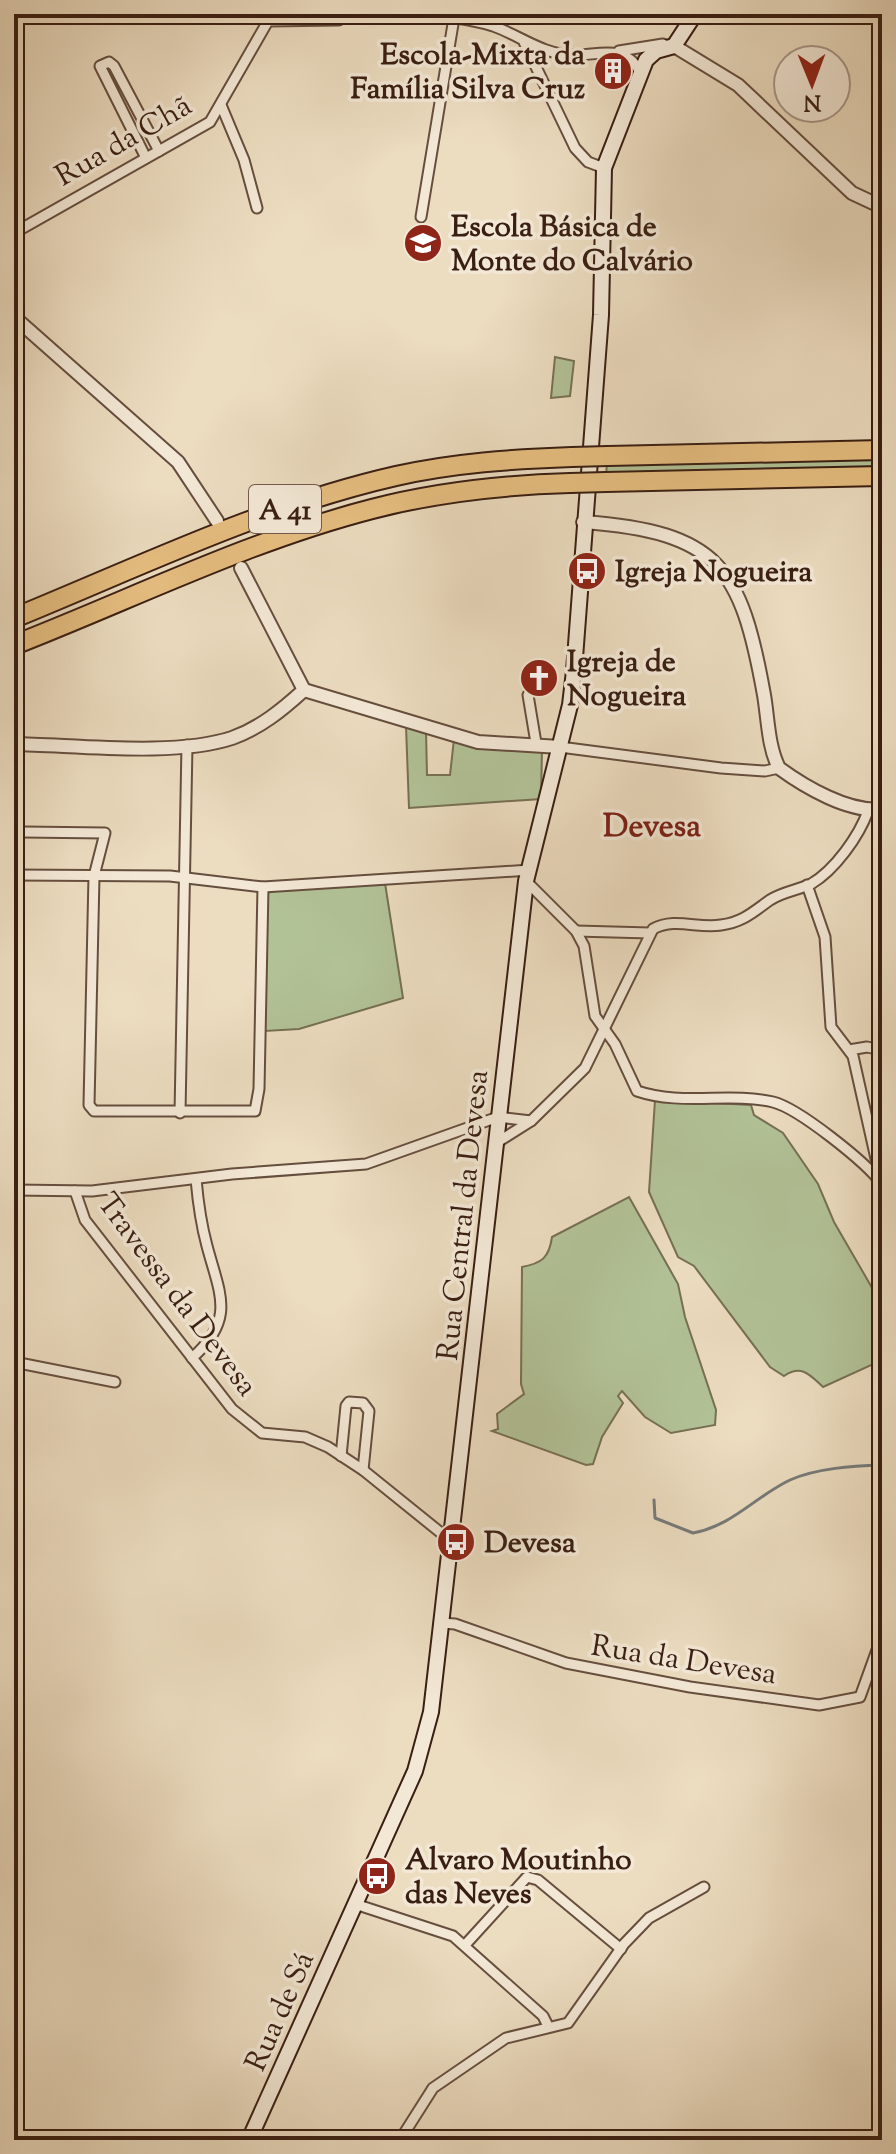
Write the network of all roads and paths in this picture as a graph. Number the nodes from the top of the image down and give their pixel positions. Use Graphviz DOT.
graph roads {
  1 [pos="349,14"];
  2 [pos="413,14"];
  3 [pos="695,14"];
  4 [pos="454,18"];
  5 [pos="524,42"];
  6 [pos="676,44"];
  7 [pos="611,52"];
  8 [pos="640,72"];
  9 [pos="221,105"];
  10 [pos="159,151"];
  11 [pos="146,158"];
  12 [pos="604,168"];
  13 [pos="882,207"];
  14 [pos="257,208"];
  15 [pos="421,217"];
  16 [pos="14,233"];
  17 [pos="14,317"];
  18 [pos="882,450"];
  19 [pos="882,476"];
  20 [pos="217,521"];
  21 [pos="583,522"];
  22 [pos="241,568"];
  23 [pos="14,618"];
  24 [pos="14,645"];
  25 [pos="304,690"];
  26 [pos="528,695"];
  27 [pos="536,743"];
  28 [pos="14,744"];
  29 [pos="187,745"];
  30 [pos="560,747"];
  31 [pos="779,768"];
  32 [pos="882,809"];
  33 [pos="868,811"];
  34 [pos="23,832"];
  35 [pos="14,875"];
  36 [pos="94,876"];
  37 [pos="528,876"];
  38 [pos="185,877"];
  39 [pos="807,885"];
  40 [pos="263,887"];
  41 [pos="576,931"];
  42 [pos="650,933"];
  43 [pos="605,1033"];
  44 [pos="849,1050"];
  45 [pos="882,1050"];
  46 [pos="180,1113"];
  47 [pos="498,1117"];
  48 [pos="531,1121"];
  49 [pos="496,1143"];
  50 [pos="196,1179"];
  51 [pos="881,1182"];
  52 [pos="14,1190"];
  53 [pos="75,1191"];
  54 [pos="192,1358"];
  55 [pos="14,1362"];
  56 [pos="115,1382"];
  57 [pos="341,1456"];
  58 [pos="363,1470"];
  59 [pos="451,1541"];
  60 [pos="442,1623"];
  61 [pos="882,1636"];
  62 [pos="704,1887"];
  63 [pos="355,1904"];
  64 [pos="465,1945"];
  65 [pos="621,1949"];
  66 [pos="548,2026"];
  67 [pos="249,2140"];
  68 [pos="400,2140"];
  1 -- 9 [label="street, Rua da Chã"];
  2 -- 4 [label="street"];
  3 -- 6 [label="main road"];
  4 -- 5 [label="street"];
  4 -- 15 [label="street"];
  5 -- 7 [label="street"];
  5 -- 12 [label="street"];
  6 -- 7 [label="street"];
  6 -- 8 [label="main road"];
  6 -- 13 [label="street"];
  7 -- 8 [label="street"];
  8 -- 12 [label="main road, Rua Central da Devesa"];
  9 -- 10 [label="street, Rua da Chã"];
  9 -- 14 [label="street"];
  10 -- 11 [label="street, Rua da Chã"];
  10 -- 11 [label="street"];
  11 -- 16 [label="street, Rua da Chã"];
  12 -- 21 [label="main road, Rua Central da Devesa"];
  17 -- 20 [label="street"];
  18 -- 23 [label="highway, A 41, bridge"];
  19 -- 24 [label="highway, A 41, bridge"];
  21 -- 30 [label="main road, Rua Central da Devesa"];
  21 -- 31 [label="street"];
  22 -- 25 [label="street"];
  25 -- 27 [label="street"];
  25 -- 29 [label="street"];
  26 -- 27 [label="street"];
  27 -- 30 [label="street"];
  28 -- 29 [label="street"];
  29 -- 38 [label="street"];
  30 -- 31 [label="street"];
  30 -- 37 [label="main road, Rua Central da Devesa"];
  31 -- 33 [label="street"];
  32 -- 33 [label="street"];
  33 -- 39 [label="street"];
  34 -- 36 [label="street"];
  35 -- 36 [label="street"];
  36 -- 38 [label="street"];
  36 -- 46 [label="street"];
  37 -- 40 [label="street"];
  37 -- 41 [label="street"];
  37 -- 47 [label="main road, Rua Central da Devesa"];
  38 -- 40 [label="street"];
  38 -- 46 [label="street"];
  39 -- 42 [label="street"];
  39 -- 44 [label="street"];
  40 -- 46 [label="street"];
  41 -- 42 [label="street"];
  41 -- 43 [label="street"];
  42 -- 43 [label="street"];
  43 -- 48 [label="street"];
  43 -- 51 [label="street"];
  44 -- 45 [label="street"];
  44 -- 51 [label="street"];
  47 -- 48 [label="street"];
  47 -- 49 [label="main road, Rua Central da Devesa"];
  47 -- 50 [label="street"];
  48 -- 49 [label="street"];
  49 -- 59 [label="main road, Rua Central da Devesa"];
  50 -- 53 [label="street"];
  50 -- 54 [label="street"];
  52 -- 53 [label="street"];
  53 -- 54 [label="street, Travessa da Devesa"];
  54 -- 57 [label="street, Travessa da Devesa"];
  55 -- 56 [label="street"];
  57 -- 58 [label="street, Travessa da Devesa"];
  57 -- 58 [label="street"];
  58 -- 59 [label="street, Travessa da Devesa"];
  59 -- 60 [label="main road, Rua Central da Devesa"];
  60 -- 61 [label="street, Rua da Devesa"];
  60 -- 63 [label="main road, Rua Central da Devesa"];
  62 -- 65 [label="street"];
  63 -- 64 [label="street"];
  63 -- 67 [label="main road, Rua de Sá"];
  64 -- 65 [label="street"];
  64 -- 66 [label="street"];
  65 -- 66 [label="street"];
  66 -- 68 [label="street"];
}
